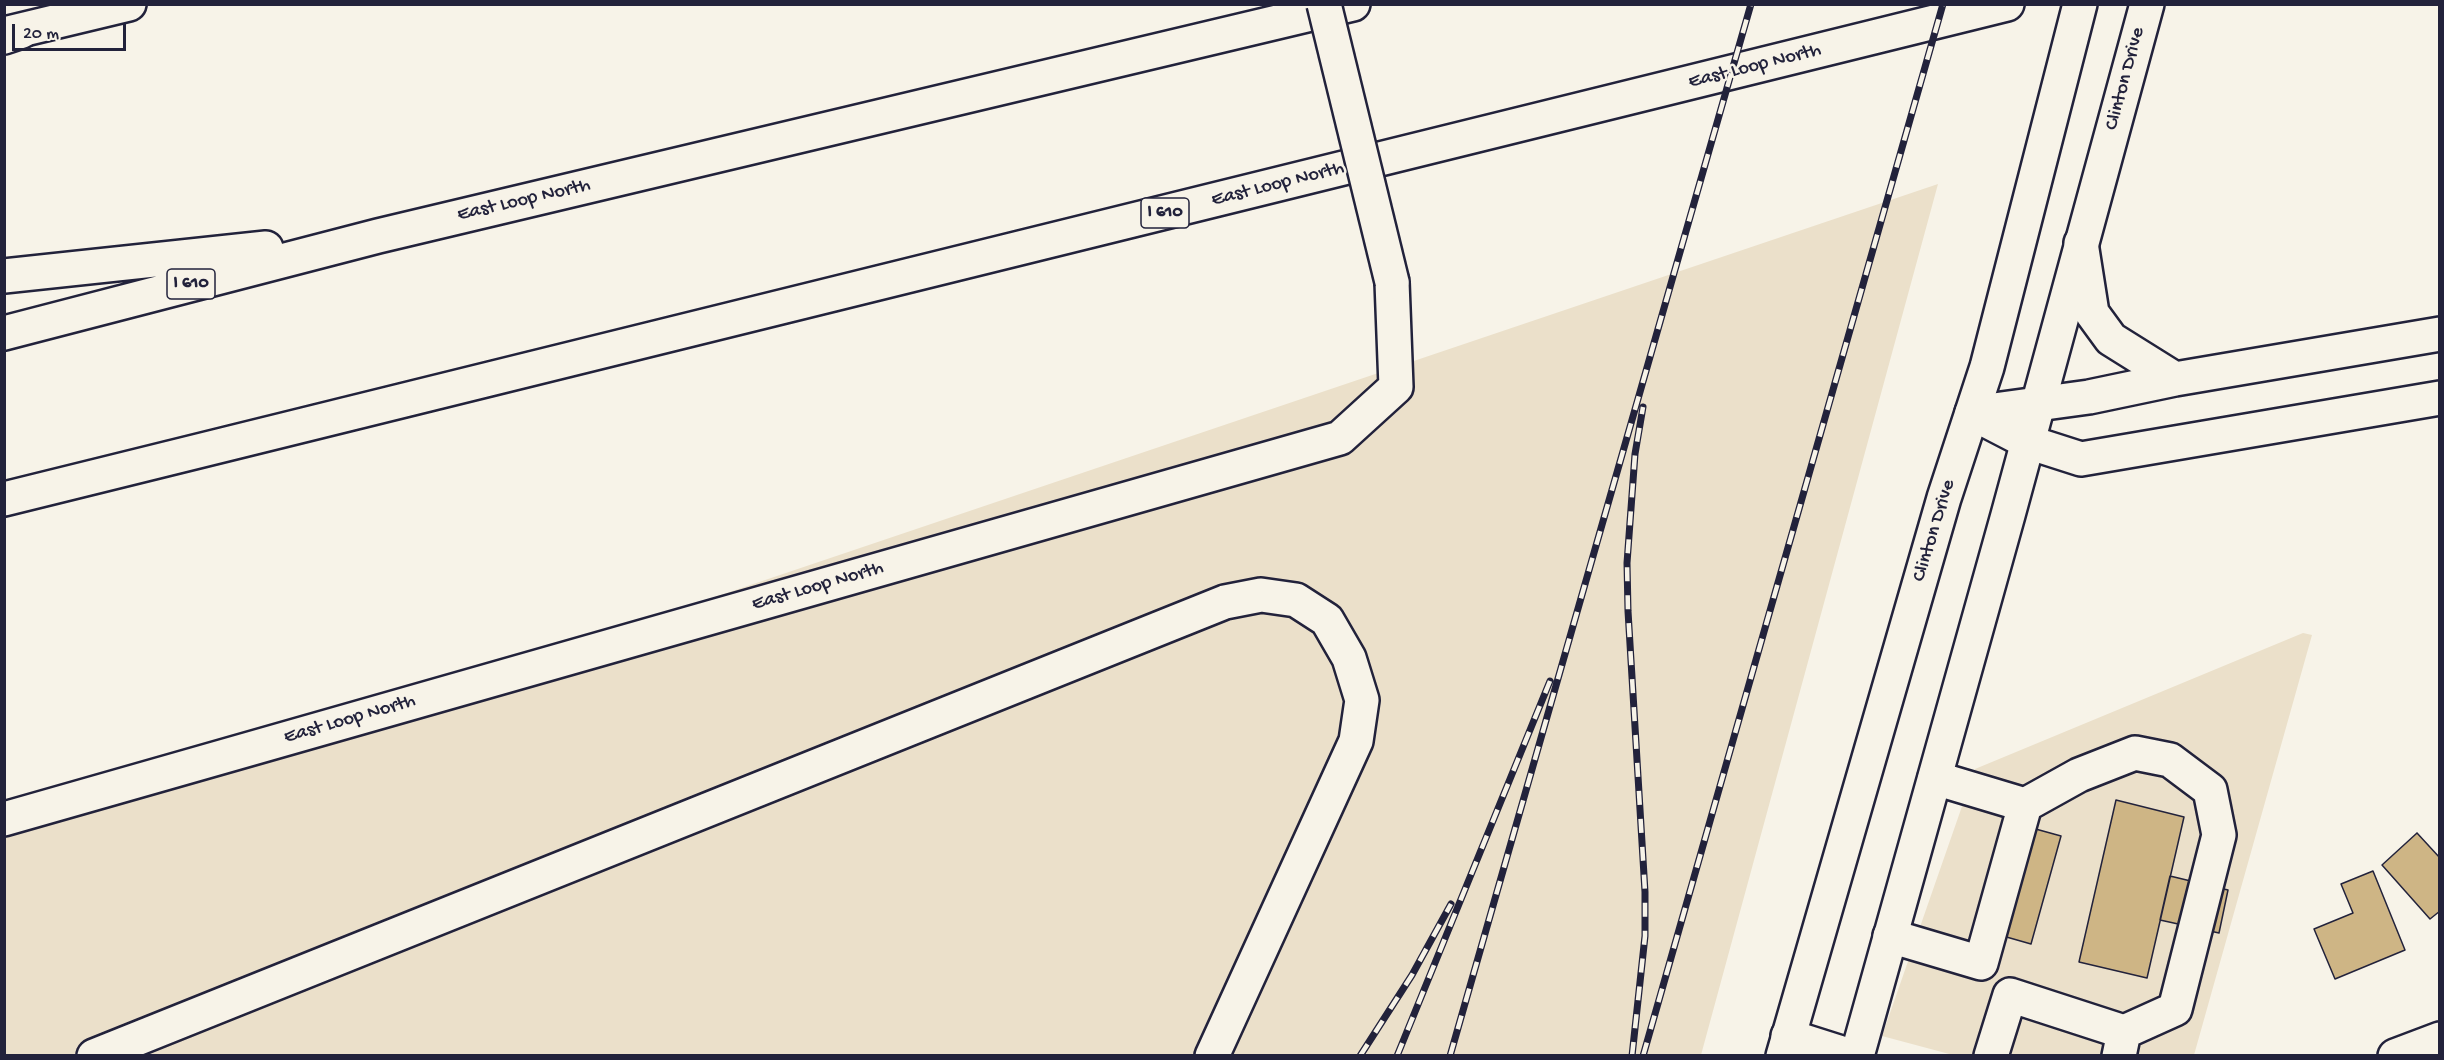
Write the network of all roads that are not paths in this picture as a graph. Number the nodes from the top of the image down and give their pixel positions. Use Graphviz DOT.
graph roads {
  1 [pos="129,4"];
  2 [pos="1324,4"];
  3 [pos="1353,4"];
  4 [pos="2007,4"];
  5 [pos="2080,4"];
  6 [pos="2147,4"];
  7 [pos="10,34"];
  8 [pos="378,236"];
  9 [pos="2081,243"];
  10 [pos="4,276"];
  11 [pos="4,333"];
  12 [pos="2439,334"];
  13 [pos="2175,379"];
  14 [pos="2439,398"];
  15 [pos="2037,406"];
  16 [pos="1972,413"];
  17 [pos="2028,442"];
  18 [pos="4,499"];
  19 [pos="1935,778"];
  20 [pos="2025,805"];
  21 [pos="4,819"];
  22 [pos="1890,936"];
  23 [pos="1981,963"];
  24 [pos="2010,995"];
  25 [pos="2439,1039"];
  26 [pos="2121,1044"];
  27 [pos="1786,1046"];
  28 [pos="94,1056"];
  29 [pos="1212,1056"];
  30 [pos="1851,1056"];
  31 [pos="1857,1056"];
  32 [pos="1991,1056"];
  33 [pos="2395,1056"];
  1 -- 7 [label="main road"];
  2 -- 21 [label="main road, East Loop North, bridge"];
  3 -- 8 [label="main road, East Loop North / I 610"];
  4 -- 18 [label="main road, East Loop North / I 610"];
  5 -- 16 [label="main road, Clinton Drive"];
  6 -- 9 [label="main road, Clinton Drive"];
  8 -- 10 [label="main road"];
  8 -- 11 [label="main road, East Loop North / I 610"];
  9 -- 13 [label="main road"];
  9 -- 15 [label="main road, Clinton Drive"];
  12 -- 13 [label="main road"];
  13 -- 15 [label="main road"];
  14 -- 17 [label="main road"];
  15 -- 16 [label="main road"];
  15 -- 17 [label="main road, Clinton Drive"];
  16 -- 17 [label="main road"];
  16 -- 27 [label="main road, Clinton Drive"];
  17 -- 19 [label="main road, Clinton Drive"];
  19 -- 20 [label="main road"];
  19 -- 22 [label="main road, Clinton Drive"];
  20 -- 23 [label="main road"];
  20 -- 26 [label="main road"];
  22 -- 23 [label="main road"];
  22 -- 31 [label="main road, Clinton Drive"];
  23 -- 24 [label="main road"];
  24 -- 26 [label="main road"];
  24 -- 32 [label="main road"];
  25 -- 33 [label="main road"];
  27 -- 30 [label="main road"];
  28 -- 29 [label="main road"];
}
